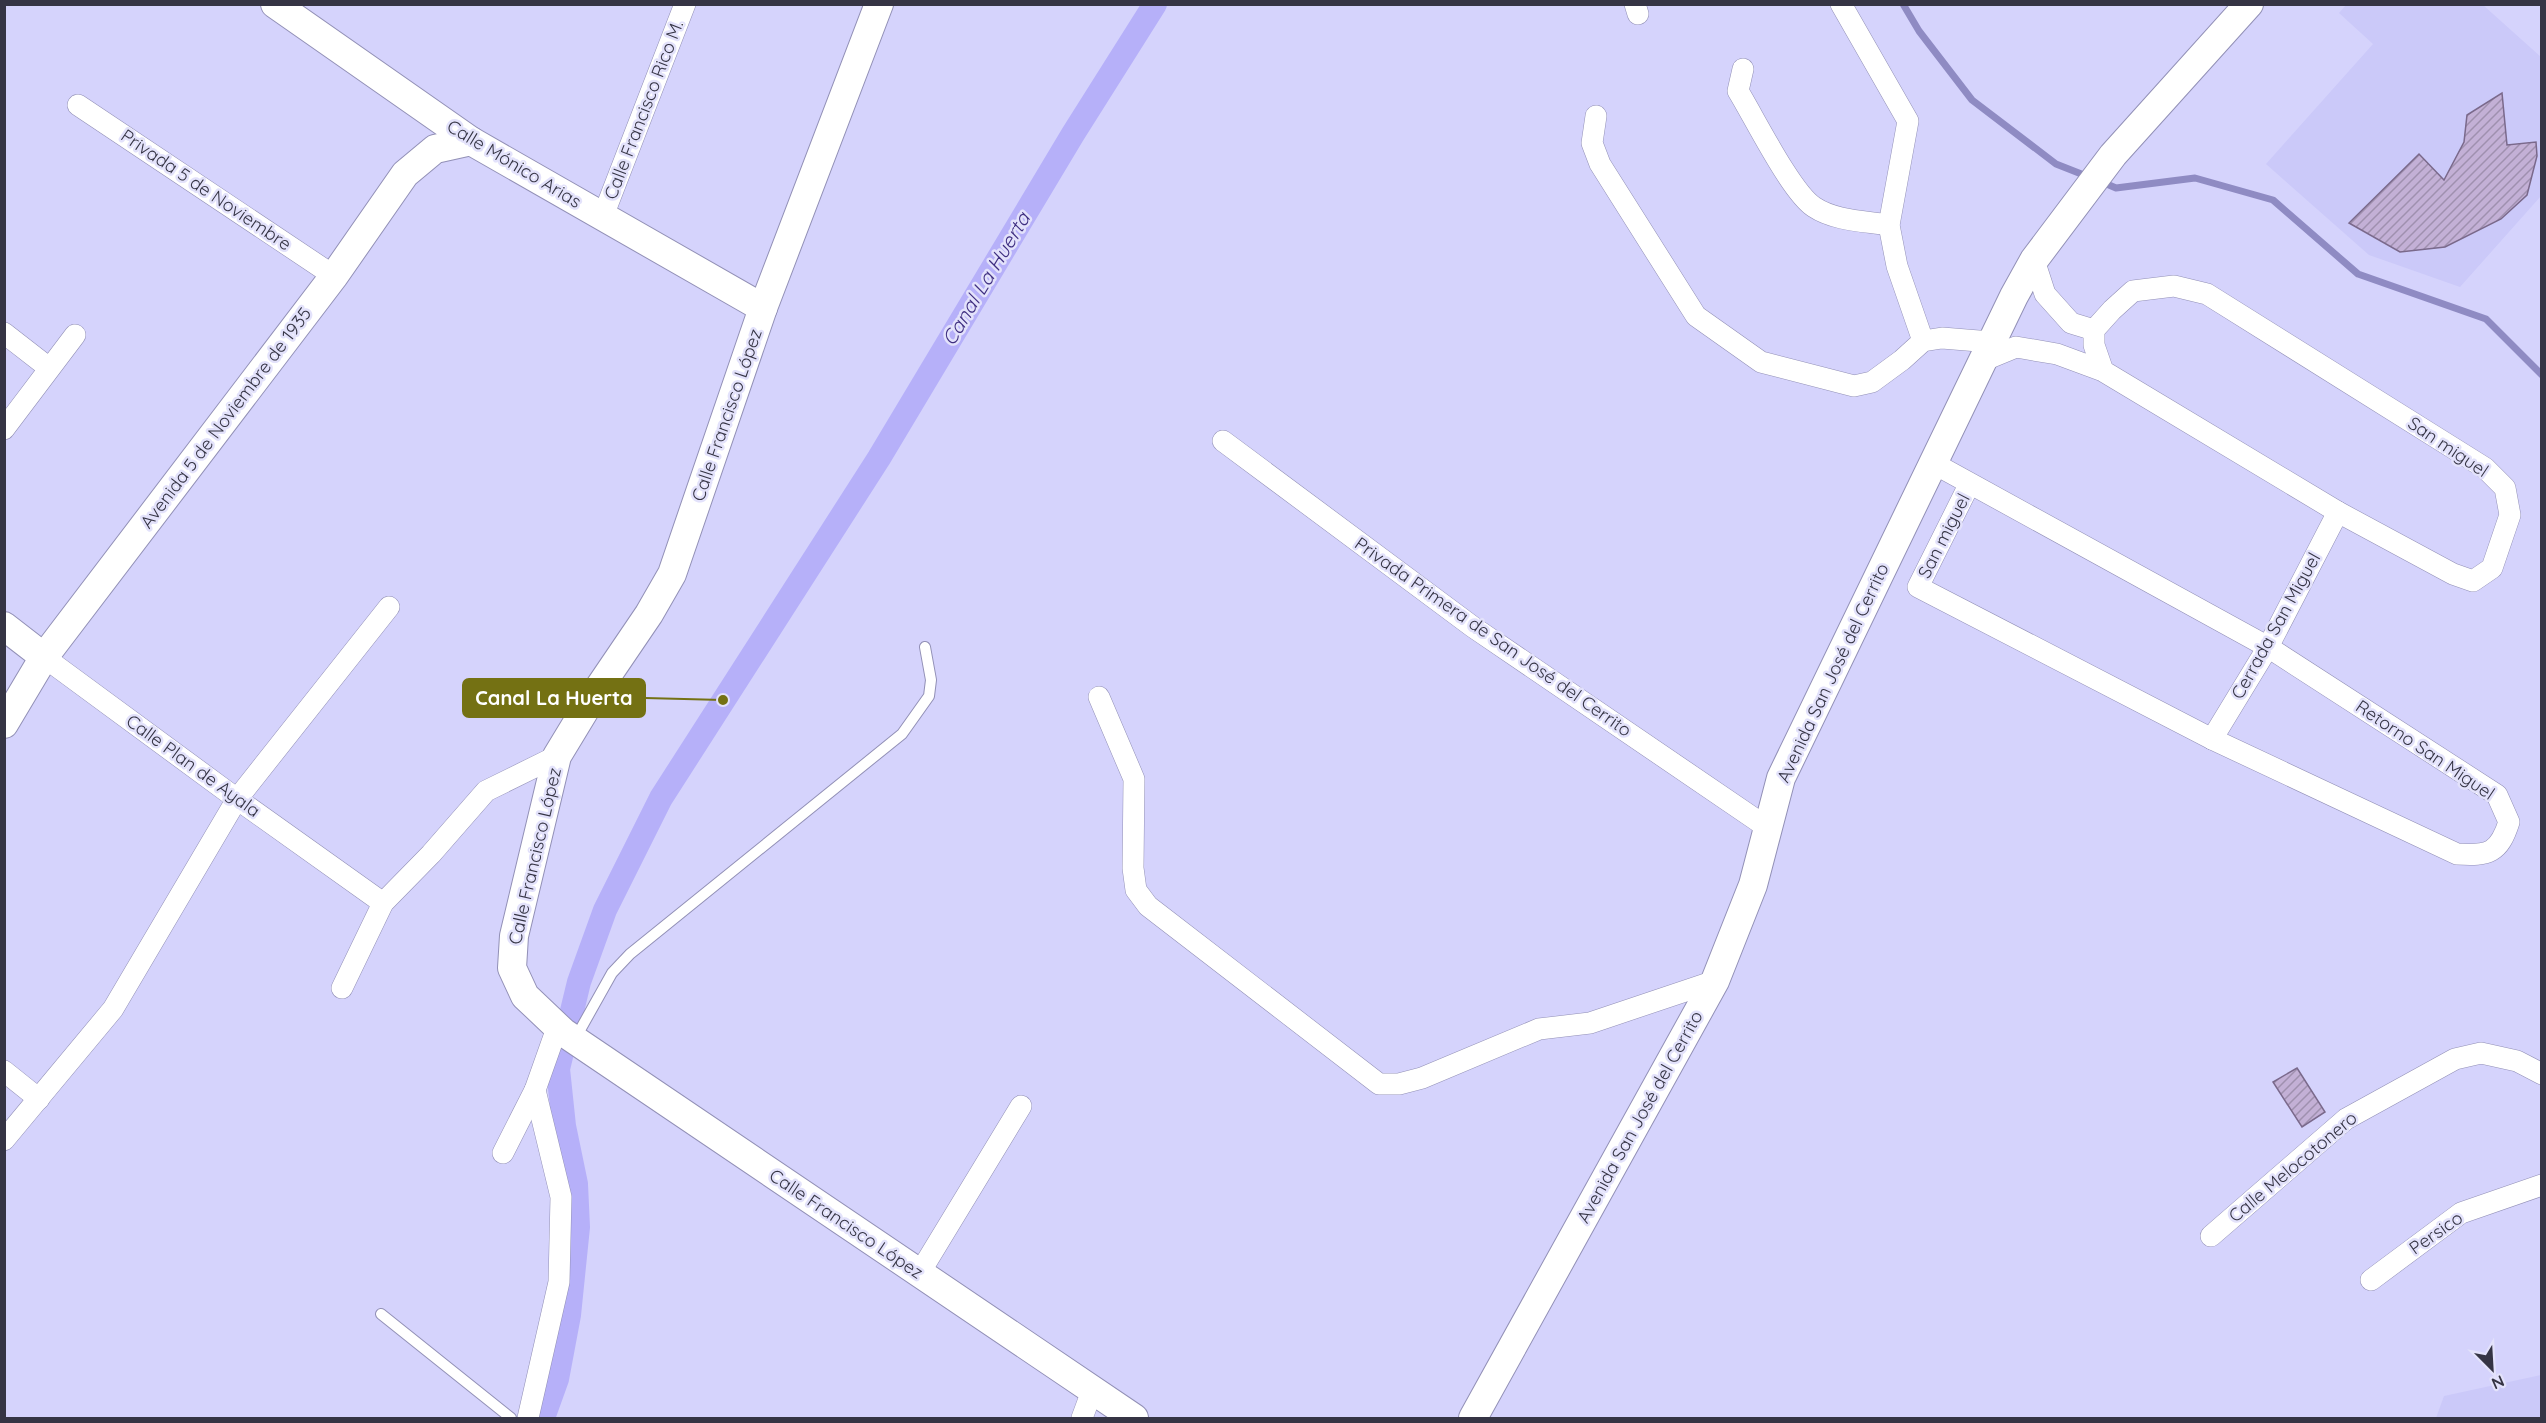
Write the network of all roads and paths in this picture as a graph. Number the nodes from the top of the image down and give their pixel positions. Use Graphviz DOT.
graph roads {
  1 [pos="274,4"];
  2 [pos="685,4"];
  3 [pos="879,4"];
  4 [pos="1841,4"];
  5 [pos="2249,4"];
  6 [pos="1743,69"];
  7 [pos="78,105"];
  8 [pos="1596,116"];
  9 [pos="471,141"];
  10 [pos="603,216"];
  11 [pos="1889,225"];
  12 [pos="2034,261"];
  13 [pos="334,276"];
  14 [pos="763,308"];
  15 [pos="2094,330"];
  16 [pos="4,333"];
  17 [pos="75,335"];
  18 [pos="1923,341"];
  19 [pos="1987,352"];
  20 [pos="49,368"];
  21 [pos="2103,371"];
  22 [pos="4,429"];
  23 [pos="1223,441"];
  24 [pos="1933,463"];
  25 [pos="1969,485"];
  26 [pos="2338,512"];
  27 [pos="1918,587"];
  28 [pos="389,607"];
  29 [pos="4,626"];
  30 [pos="925,647"];
  31 [pos="2268,647"];
  32 [pos="44,657"];
  33 [pos="1099,697"];
  34 [pos="4,724"];
  35 [pos="2212,739"];
  36 [pos="557,756"];
  37 [pos="237,800"];
  38 [pos="1768,828"];
  39 [pos="384,903"];
  40 [pos="1715,981"];
  41 [pos="342,988"];
  42 [pos="566,1034"];
  43 [pos="4,1071"];
  44 [pos="2541,1074"];
  45 [pos="535,1090"];
  46 [pos="39,1099"];
  47 [pos="1021,1106"];
  48 [pos="4,1140"];
  49 [pos="503,1153"];
  50 [pos="2541,1185"];
  51 [pos="2211,1236"];
  52 [pos="919,1274"];
  53 [pos="2371,1280"];
  54 [pos="381,1314"];
  55 [pos="1092,1391"];
  56 [pos="511,1419"];
  57 [pos="528,1419"];
  58 [pos="1083,1419"];
  59 [pos="1134,1419"];
  60 [pos="1473,1419"];
  1 -- 9 [label="street, Calle Mónico Arias"];
  2 -- 10 [label="street, Calle Francisco Rico M."];
  3 -- 14 [label="street, Calle Francisco López"];
  4 -- 11 [label="street"];
  5 -- 12 [label="street, Avenida San José del Cerrito"];
  6 -- 11 [label="street"];
  7 -- 13 [label="street, Privada 5 de Noviembre"];
  8 -- 18 [label="street"];
  9 -- 10 [label="street, Calle Mónico Arias"];
  9 -- 13 [label="street, Avenida 5 de Noviembre de 1935"];
  10 -- 14 [label="street, Calle Mónico Arias"];
  11 -- 18 [label="street"];
  12 -- 15 [label="street"];
  12 -- 19 [label="street, Avenida San José del Cerrito"];
  13 -- 32 [label="street, Avenida 5 de Noviembre de 1935"];
  14 -- 36 [label="street, Calle Francisco López"];
  15 -- 21 [label="street"];
  15 -- 26 [label="street, San miguel"];
  16 -- 20 [label="street"];
  17 -- 20 [label="street"];
  18 -- 19 [label="street"];
  19 -- 21 [label="street, San miguel"];
  19 -- 24 [label="street, Avenida San José del Cerrito"];
  20 -- 22 [label="street"];
  21 -- 26 [label="street, San miguel"];
  23 -- 38 [label="street, Privada Primera de San José del Cerrito"];
  24 -- 25 [label="street, Retorno San Miguel"];
  24 -- 38 [label="street, Avenida San José del Cerrito"];
  25 -- 27 [label="street, San miguel"];
  25 -- 31 [label="street, Retorno San Miguel"];
  26 -- 31 [label="street, Cerrada San Miguel"];
  27 -- 35 [label="street, Retorno San Miguel"];
  28 -- 37 [label="street"];
  29 -- 32 [label="street, Calle Plan de Ayala"];
  30 -- 42 [label="lane"];
  31 -- 35 [label="street, Cerrada San Miguel"];
  31 -- 35 [label="street, Retorno San Miguel"];
  32 -- 34 [label="street, Avenida 5 de Noviembre de 1935"];
  32 -- 37 [label="street, Calle Plan de Ayala"];
  33 -- 40 [label="street"];
  36 -- 39 [label="street"];
  36 -- 42 [label="street, Calle Francisco López"];
  37 -- 39 [label="street, Calle Plan de Ayala"];
  37 -- 46 [label="street"];
  38 -- 40 [label="street, Avenida San José del Cerrito"];
  39 -- 41 [label="street"];
  40 -- 60 [label="street, Avenida San José del Cerrito"];
  42 -- 45 [label="street"];
  42 -- 52 [label="street, Calle Francisco López"];
  43 -- 46 [label="street"];
  44 -- 51 [label="street, Calle Melocotonero"];
  45 -- 49 [label="street"];
  45 -- 57 [label="street"];
  46 -- 48 [label="street"];
  47 -- 52 [label="street"];
  50 -- 53 [label="street, Persico"];
  52 -- 55 [label="street, Calle Francisco López"];
  54 -- 56 [label="lane"];
  55 -- 58 [label="street"];
  55 -- 59 [label="street, Calle Francisco López"];
}
